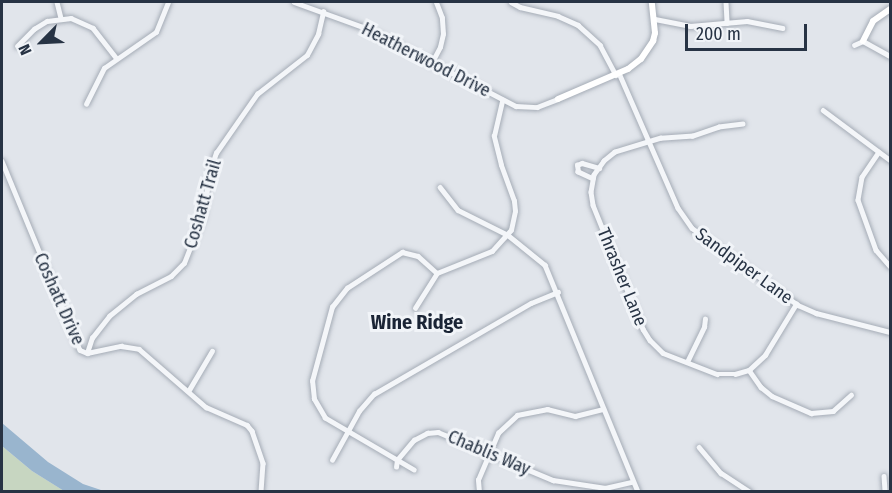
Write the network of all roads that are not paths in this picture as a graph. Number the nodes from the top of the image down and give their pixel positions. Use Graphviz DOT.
graph roads {
  1 [pos="57,2"];
  2 [pos="168,2"];
  3 [pos="294,2"];
  4 [pos="436,2"];
  5 [pos="511,2"];
  6 [pos="652,2"];
  7 [pos="726,2"];
  8 [pos="891,9"];
  9 [pos="324,12"];
  10 [pos="61,18"];
  11 [pos="655,19"];
  12 [pos="727,23"];
  13 [pos="782,27"];
  14 [pos="863,41"];
  15 [pos="854,45"];
  16 [pos="17,46"];
  17 [pos="891,56"];
  18 [pos="116,57"];
  19 [pos="431,64"];
  20 [pos="618,74"];
  21 [pos="558,99"];
  22 [pos="502,100"];
  23 [pos="86,104"];
  24 [pos="823,110"];
  25 [pos="743,124"];
  26 [pos="650,141"];
  27 [pos="879,152"];
  28 [pos="891,160"];
  29 [pos="2,161"];
  30 [pos="599,168"];
  31 [pos="593,179"];
  32 [pos="440,187"];
  33 [pos="508,236"];
  34 [pos="891,266"];
  35 [pos="437,273"];
  36 [pos="558,292"];
  37 [pos="796,304"];
  38 [pos="415,308"];
  39 [pos="705,319"];
  40 [pos="891,332"];
  41 [pos="212,351"];
  42 [pos="87,353"];
  43 [pos="687,362"];
  44 [pos="749,370"];
  45 [pos="189,390"];
  46 [pos="851,395"];
  47 [pos="603,409"];
  48 [pos="347,432"];
  49 [pos="699,447"];
  50 [pos="490,453"];
  51 [pos="332,460"];
  52 [pos="398,460"];
  53 [pos="396,467"];
  54 [pos="414,470"];
  55 [pos="884,476"];
  56 [pos="632,482"];
  57 [pos="261,492"];
  58 [pos="478,492"];
  59 [pos="638,492"];
  60 [pos="750,492"];
  61 [pos="885,492"];
  1 -- 10 [label="street"];
  2 -- 18 [label="street"];
  3 -- 9 [label="street, Heatherwood Drive"];
  4 -- 19 [label="street"];
  5 -- 20 [label="street, Sandpiper Lane"];
  6 -- 11 [label="street"];
  7 -- 12 [label="street"];
  8 -- 14 [label="street"];
  9 -- 19 [label="street, Heatherwood Drive"];
  9 -- 42 [label="street, Coshatt Trail"];
  10 -- 16 [label="street"];
  10 -- 18 [label="street"];
  11 -- 12 [label="street"];
  11 -- 20 [label="street"];
  12 -- 13 [label="street"];
  14 -- 15 [label="street"];
  14 -- 17 [label="street"];
  18 -- 23 [label="street"];
  19 -- 22 [label="street, Heatherwood Drive"];
  20 -- 21 [label="street"];
  20 -- 26 [label="street, Sandpiper Lane"];
  21 -- 22 [label="street, Heatherwood Drive"];
  22 -- 33 [label="street"];
  24 -- 27 [label="street"];
  25 -- 26 [label="street"];
  26 -- 30 [label="street"];
  26 -- 37 [label="street, Sandpiper Lane"];
  27 -- 28 [label="street"];
  27 -- 34 [label="street"];
  29 -- 42 [label="street, Coshatt Drive"];
  30 -- 31 [label="street"];
  30 -- 31 [label="street"];
  31 -- 43 [label="street, Thrasher Lane"];
  32 -- 33 [label="street"];
  33 -- 35 [label="street"];
  33 -- 36 [label="street"];
  35 -- 38 [label="street"];
  35 -- 48 [label="street"];
  36 -- 47 [label="street"];
  36 -- 48 [label="street"];
  37 -- 40 [label="street, Sandpiper Lane"];
  37 -- 44 [label="street"];
  39 -- 43 [label="street"];
  41 -- 45 [label="street"];
  42 -- 45 [label="street, Coshatt Drive"];
  43 -- 44 [label="street, Thrasher Lane"];
  44 -- 46 [label="street"];
  45 -- 57 [label="street, Coshatt Drive"];
  47 -- 50 [label="street"];
  47 -- 56 [label="street"];
  48 -- 51 [label="street"];
  48 -- 52 [label="street"];
  49 -- 60 [label="street"];
  50 -- 52 [label="street, Chablis Way"];
  50 -- 56 [label="street, Chablis Way"];
  50 -- 58 [label="street"];
  52 -- 53 [label="street, Chablis Way"];
  52 -- 54 [label="street"];
  55 -- 61 [label="street"];
  56 -- 59 [label="street"];
}
